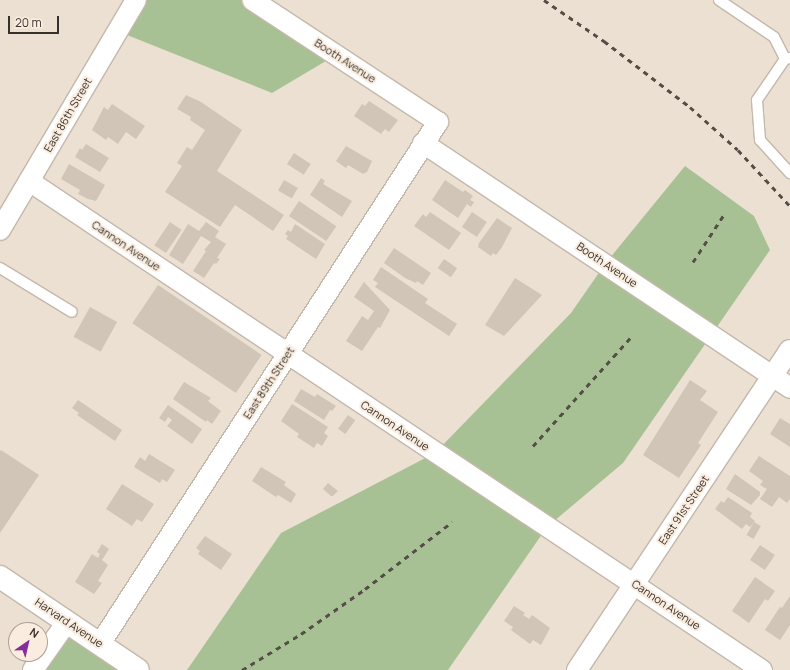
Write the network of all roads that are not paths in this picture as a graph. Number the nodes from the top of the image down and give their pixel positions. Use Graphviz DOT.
graph roads {
  1 [pos="136,0"];
  2 [pos="252,0"];
  3 [pos="719,0"];
  4 [pos="788,58"];
  5 [pos="438,122"];
  6 [pos="423,143"];
  7 [pos="790,172"];
  8 [pos="29,181"];
  9 [pos="0,230"];
  10 [pos="0,268"];
  11 [pos="72,312"];
  12 [pos="790,350"];
  13 [pos="288,355"];
  14 [pos="773,377"];
  15 [pos="790,388"];
  16 [pos="0,577"];
  17 [pos="635,584"];
  18 [pos="67,622"];
  19 [pos="100,644"];
  20 [pos="33,670"];
  21 [pos="138,670"];
  22 [pos="577,670"];
  23 [pos="762,670"];
  1 -- 8 [label="street, East 86th Street"];
  2 -- 5 [label="street, Booth Avenue"];
  3 -- 4 [label="lane"];
  4 -- 7 [label="lane"];
  5 -- 6 [label="street, East 89th Street"];
  6 -- 13 [label="street, East 89th Street"];
  6 -- 14 [label="street, Booth Avenue"];
  8 -- 9 [label="street, East 86th Street"];
  8 -- 13 [label="street, Cannon Avenue"];
  10 -- 11 [label="lane"];
  12 -- 14 [label="street, East 91st Street"];
  13 -- 17 [label="street, Cannon Avenue"];
  13 -- 19 [label="street, East 89th Street"];
  14 -- 15 [label="street, Booth Avenue"];
  14 -- 17 [label="street, East 91st Street"];
  16 -- 18 [label="main road, Harvard Avenue"];
  17 -- 22 [label="street, East 91st Street"];
  17 -- 23 [label="street, Cannon Avenue"];
  18 -- 19 [label="main road, Harvard Avenue"];
  18 -- 20 [label="street"];
  19 -- 21 [label="main road, Harvard Avenue"];
}
